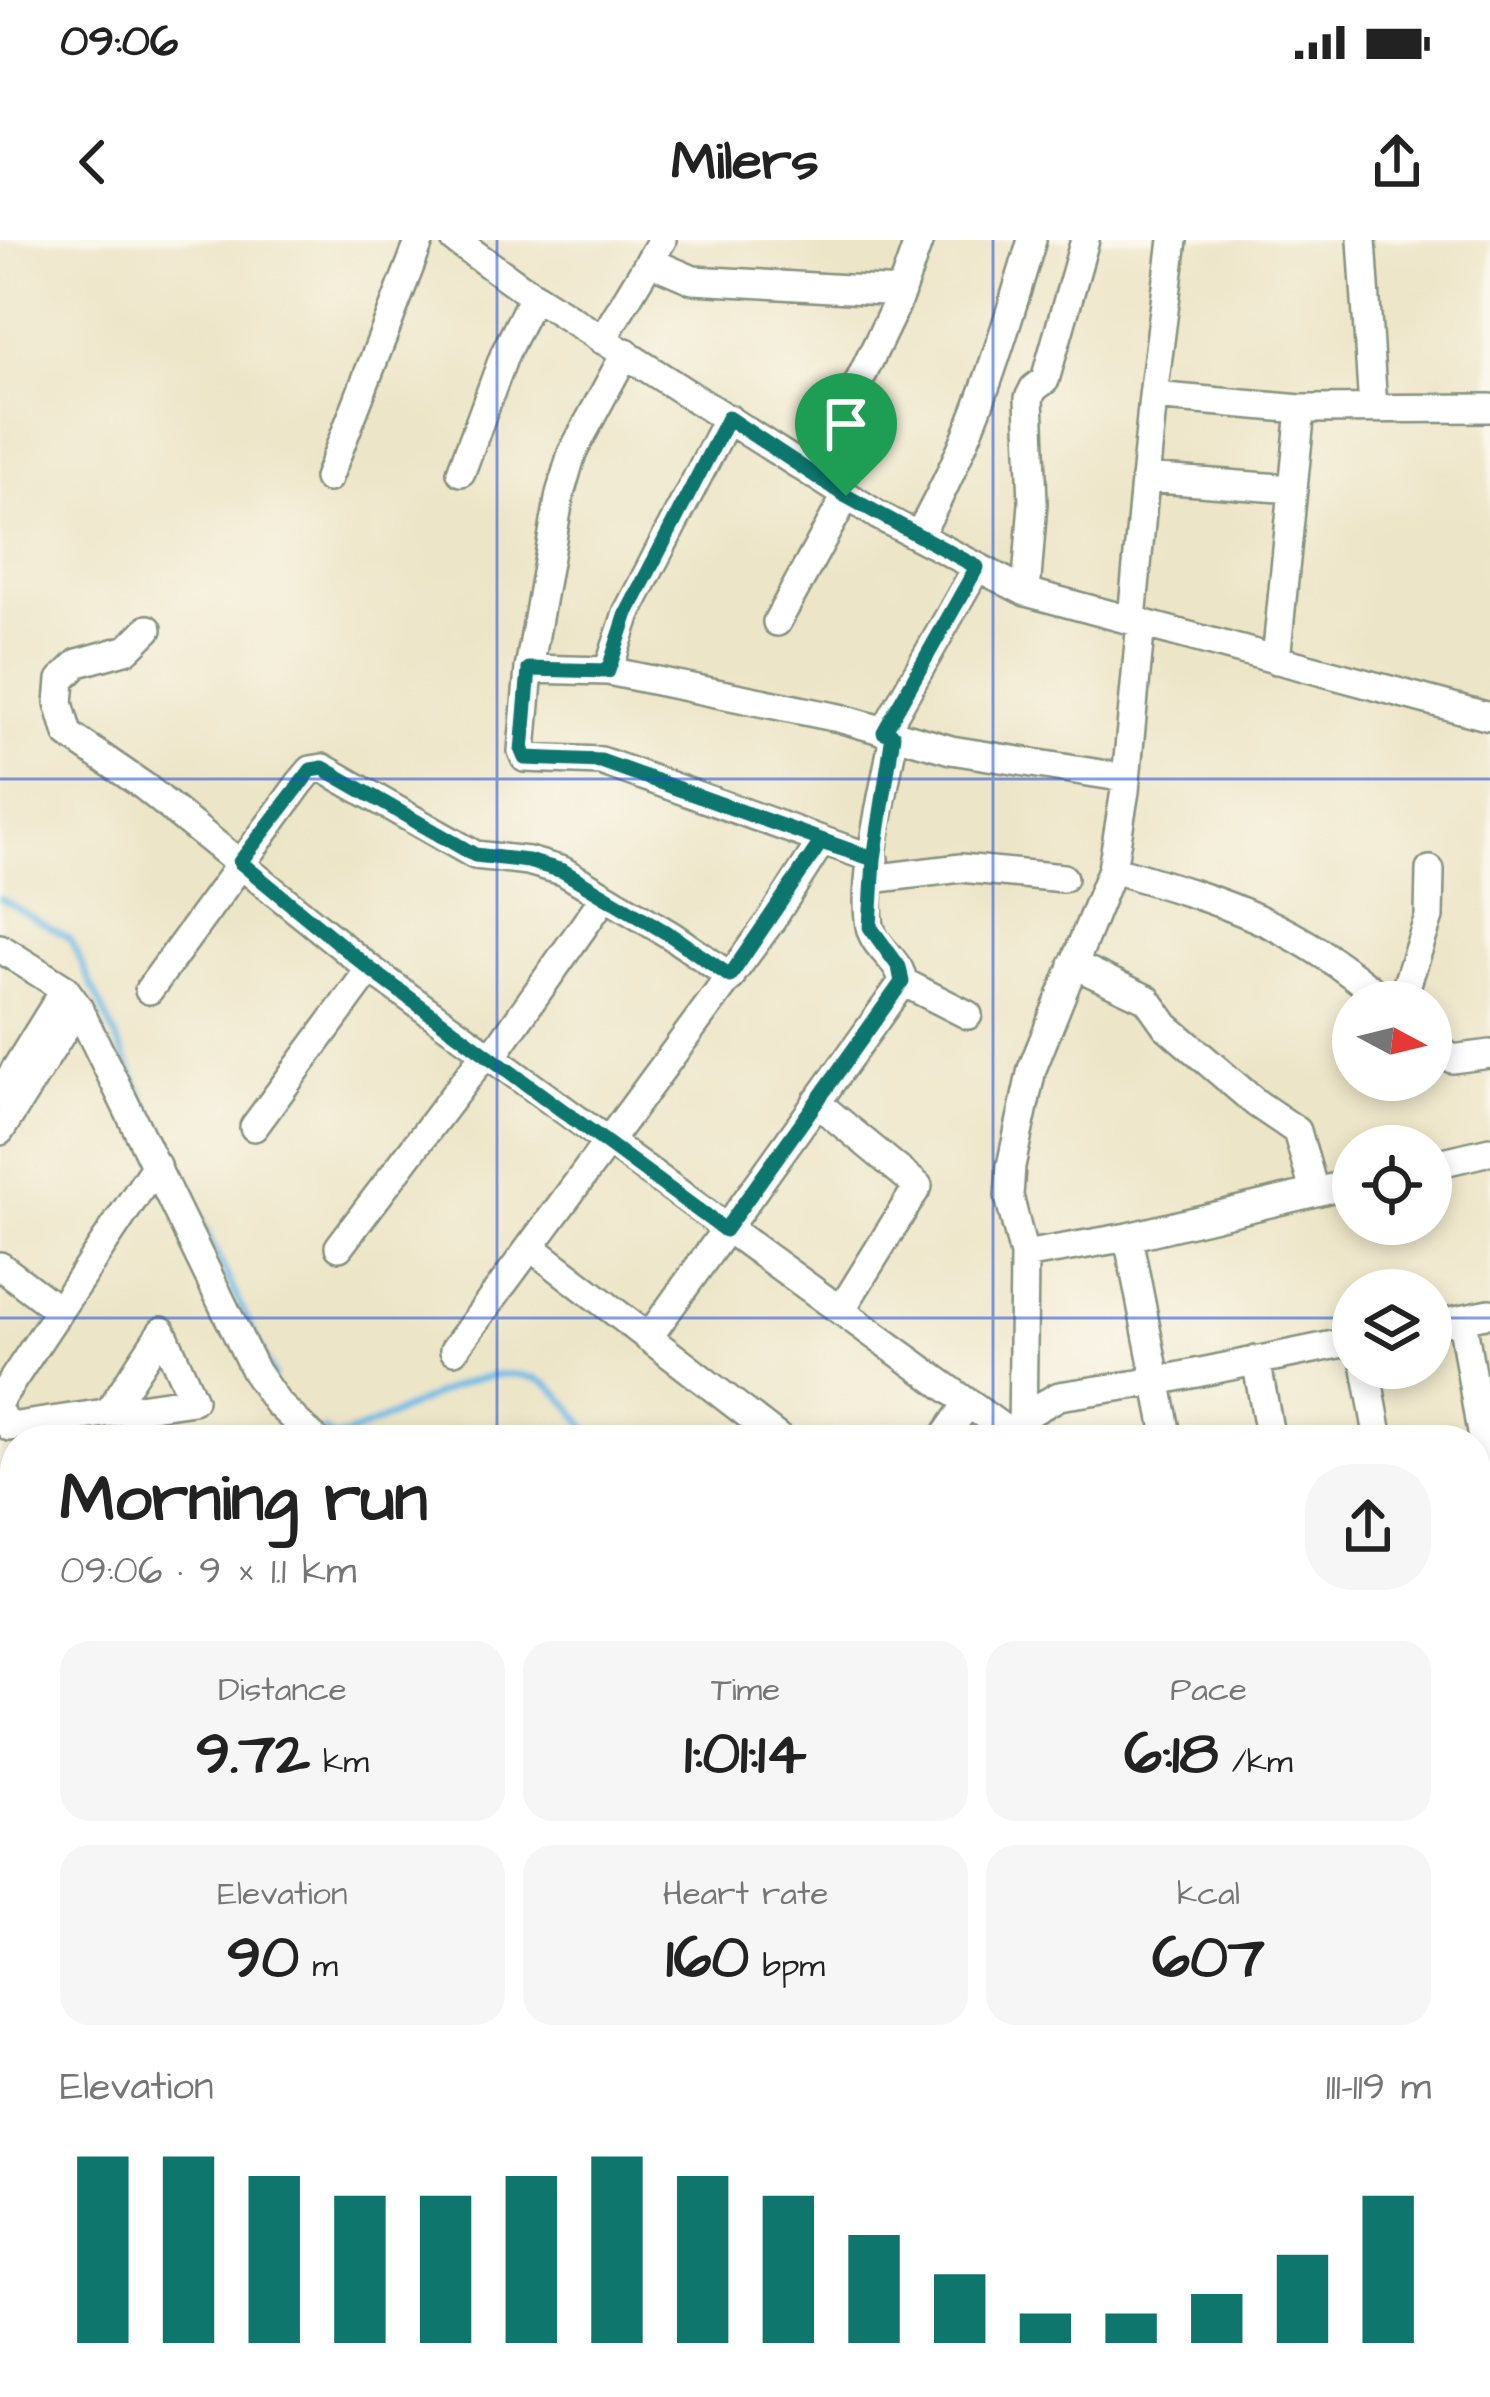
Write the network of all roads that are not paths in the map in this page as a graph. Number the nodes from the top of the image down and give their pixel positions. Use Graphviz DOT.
graph roads {
  1 [pos="420,240"];
  2 [pos="455,240"];
  3 [pos="919,240"];
  4 [pos="1032,240"];
  5 [pos="1085,240"];
  6 [pos="1173,240"];
  7 [pos="1362,240"];
  8 [pos="652,248"];
  9 [pos="901,292"];
  10 [pos="534,296"];
  11 [pos="614,346"];
  12 [pos="1153,396"];
  13 [pos="1373,408"];
  14 [pos="1490,408"];
  15 [pos="1301,409"];
  16 [pos="728,418"];
  17 [pos="461,472"];
  18 [pos="814,475"];
  19 [pos="328,478"];
  20 [pos="1145,478"];
  21 [pos="1293,489"];
  22 [pos="846,496"];
  23 [pos="918,536"];
  24 [pos="977,567"];
  25 [pos="1026,592"];
  26 [pos="1137,620"];
  27 [pos="776,622"];
  28 [pos="148,629"];
  29 [pos="1276,659"];
  30 [pos="529,669"];
  31 [pos="608,671"];
  32 [pos="1490,717"];
  33 [pos="889,734"];
  34 [pos="1126,778"];
  35 [pos="821,842"];
  36 [pos="240,862"];
  37 [pos="873,869"];
  38 [pos="1112,869"];
  39 [pos="1430,870"];
  40 [pos="1063,878"];
  41 [pos="605,896"];
  42 [pos="0,948"];
  43 [pos="1072,964"];
  44 [pos="370,969"];
  45 [pos="730,976"];
  46 [pos="1361,981"];
  47 [pos="1408,981"];
  48 [pos="902,982"];
  49 [pos="148,990"];
  50 [pos="71,998"];
  51 [pos="968,1016"];
  52 [pos="1490,1054"];
  53 [pos="488,1056"];
  54 [pos="1452,1059"];
  55 [pos="6,1098"];
  56 [pos="816,1102"];
  57 [pos="254,1126"];
  58 [pos="0,1131"];
  59 [pos="608,1144"];
  60 [pos="1490,1151"];
  61 [pos="1452,1160"];
  62 [pos="156,1165"];
  63 [pos="1332,1188"];
  64 [pos="1314,1192"];
  65 [pos="725,1230"];
  66 [pos="1128,1237"];
  67 [pos="339,1247"];
  68 [pos="531,1247"];
  69 [pos="1024,1255"];
  70 [pos="0,1266"];
  71 [pos="57,1309"];
  72 [pos="841,1310"];
  73 [pos="1476,1316"];
  74 [pos="648,1338"];
  75 [pos="1332,1345"];
  76 [pos="454,1350"];
  77 [pos="1256,1360"];
  78 [pos="1157,1381"];
  79 [pos="1370,1389"];
  80 [pos="0,1399"];
  81 [pos="968,1402"];
  82 [pos="110,1410"];
  83 [pos="22,1425"];
  84 [pos="300,1425"];
  85 [pos="761,1425"];
  86 [pos="952,1425"];
  87 [pos="1009,1425"];
  88 [pos="1021,1425"];
  89 [pos="1028,1425"];
  90 [pos="1165,1425"];
  91 [pos="1267,1425"];
  92 [pos="1376,1425"];
  93 [pos="1485,1425"];
  1 -- 19 [label="street"];
  2 -- 10 [label="street"];
  3 -- 9 [label="street"];
  4 -- 23 [label="street"];
  5 -- 25 [label="street"];
  6 -- 12 [label="street"];
  7 -- 13 [label="street"];
  8 -- 9 [label="street"];
  8 -- 11 [label="street"];
  9 -- 18 [label="street"];
  10 -- 11 [label="street"];
  10 -- 17 [label="street"];
  11 -- 16 [label="street"];
  11 -- 30 [label="street"];
  12 -- 15 [label="street"];
  12 -- 20 [label="street"];
  13 -- 14 [label="street"];
  13 -- 15 [label="street"];
  15 -- 21 [label="street"];
  16 -- 18 [label="street"];
  16 -- 31 [label="street"];
  18 -- 22 [label="street"];
  20 -- 21 [label="street"];
  20 -- 26 [label="street"];
  21 -- 29 [label="street"];
  22 -- 23 [label="street"];
  22 -- 27 [label="street"];
  23 -- 24 [label="street"];
  24 -- 25 [label="street"];
  24 -- 33 [label="street"];
  25 -- 26 [label="street"];
  26 -- 29 [label="street"];
  26 -- 34 [label="street"];
  28 -- 36 [label="street"];
  29 -- 32 [label="street"];
  30 -- 31 [label="street"];
  30 -- 35 [label="street"];
  31 -- 33 [label="street"];
  33 -- 34 [label="street"];
  33 -- 37 [label="street"];
  34 -- 38 [label="street"];
  35 -- 37 [label="street"];
  35 -- 45 [label="street"];
  36 -- 41 [label="street"];
  36 -- 44 [label="street"];
  36 -- 49 [label="street"];
  37 -- 40 [label="street"];
  37 -- 48 [label="street"];
  38 -- 43 [label="street"];
  38 -- 46 [label="street"];
  39 -- 47 [label="street"];
  41 -- 45 [label="street"];
  41 -- 53 [label="street"];
  42 -- 50 [label="street"];
  43 -- 64 [label="street"];
  43 -- 69 [label="street"];
  44 -- 53 [label="street"];
  44 -- 57 [label="street"];
  45 -- 59 [label="street"];
  48 -- 51 [label="street"];
  48 -- 56 [label="street"];
  50 -- 55 [label="street"];
  50 -- 62 [label="street"];
  52 -- 54 [label="street"];
  53 -- 59 [label="street"];
  53 -- 67 [label="street"];
  55 -- 58 [label="street"];
  56 -- 65 [label="street"];
  56 -- 72 [label="street"];
  59 -- 65 [label="street"];
  59 -- 68 [label="street"];
  60 -- 61 [label="street"];
  62 -- 71 [label="street"];
  62 -- 84 [label="street"];
  63 -- 64 [label="street"];
  64 -- 66 [label="street"];
  65 -- 72 [label="street"];
  65 -- 74 [label="street"];
  66 -- 69 [label="street"];
  66 -- 78 [label="street"];
  68 -- 74 [label="street"];
  68 -- 76 [label="street"];
  69 -- 88 [label="street"];
  70 -- 71 [label="street"];
  71 -- 80 [label="street"];
  72 -- 81 [label="street"];
  73 -- 93 [label="street"];
  74 -- 85 [label="street"];
  75 -- 77 [label="street"];
  77 -- 78 [label="street"];
  77 -- 91 [label="street"];
  78 -- 89 [label="street"];
  78 -- 90 [label="street"];
  79 -- 92 [label="street"];
  81 -- 86 [label="street"];
  81 -- 87 [label="street"];
  82 -- 83 [label="street"];
}
